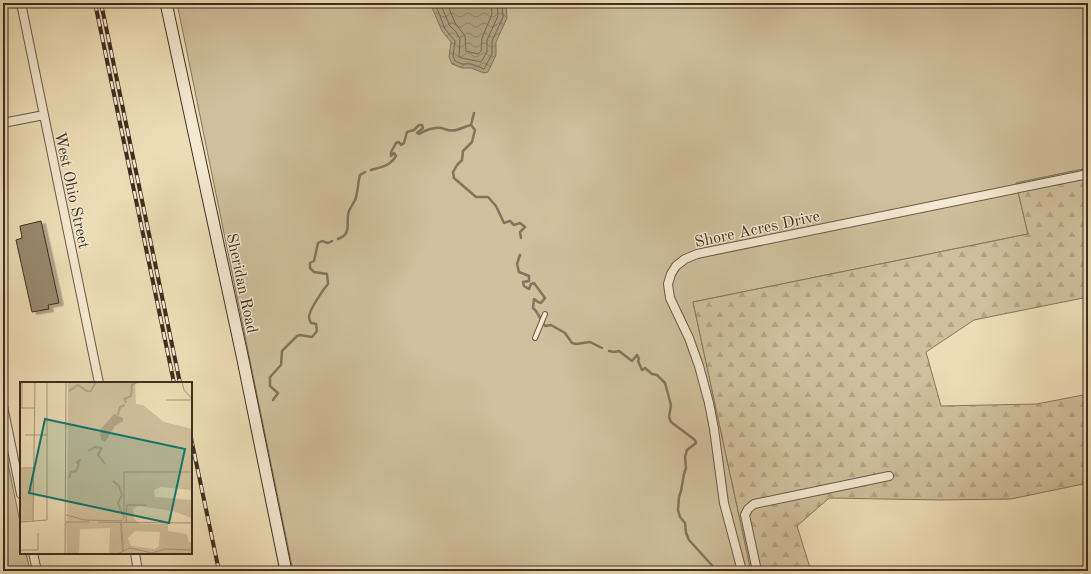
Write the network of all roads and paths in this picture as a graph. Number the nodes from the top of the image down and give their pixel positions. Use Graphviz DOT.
graph roads {
  1 [pos="21,3"];
  2 [pos="166,3"];
  3 [pos="44,115"];
  4 [pos="3,123"];
  5 [pos="1088,174"];
  6 [pos="545,314"];
  7 [pos="535,338"];
  8 [pos="99,382"];
  9 [pos="3,406"];
  10 [pos="889,476"];
  11 [pos="20,489"];
  12 [pos="33,554"];
  13 [pos="135,554"];
  14 [pos="37,571"];
  15 [pos="138,571"];
  16 [pos="286,571"];
  17 [pos="742,571"];
  18 [pos="757,571"];
  1 -- 3 [label="street, West Ohio Street"];
  2 -- 16 [label="main road, Sheridan Road"];
  3 -- 4 [label="street"];
  3 -- 8 [label="street, West Ohio Street"];
  5 -- 17 [label="street, Shore Acres Drive"];
  6 -- 7 [label="lane"];
  9 -- 11 [label="street"];
  10 -- 18 [label="street"];
  12 -- 14 [label="street"];
  13 -- 15 [label="street"];
}
